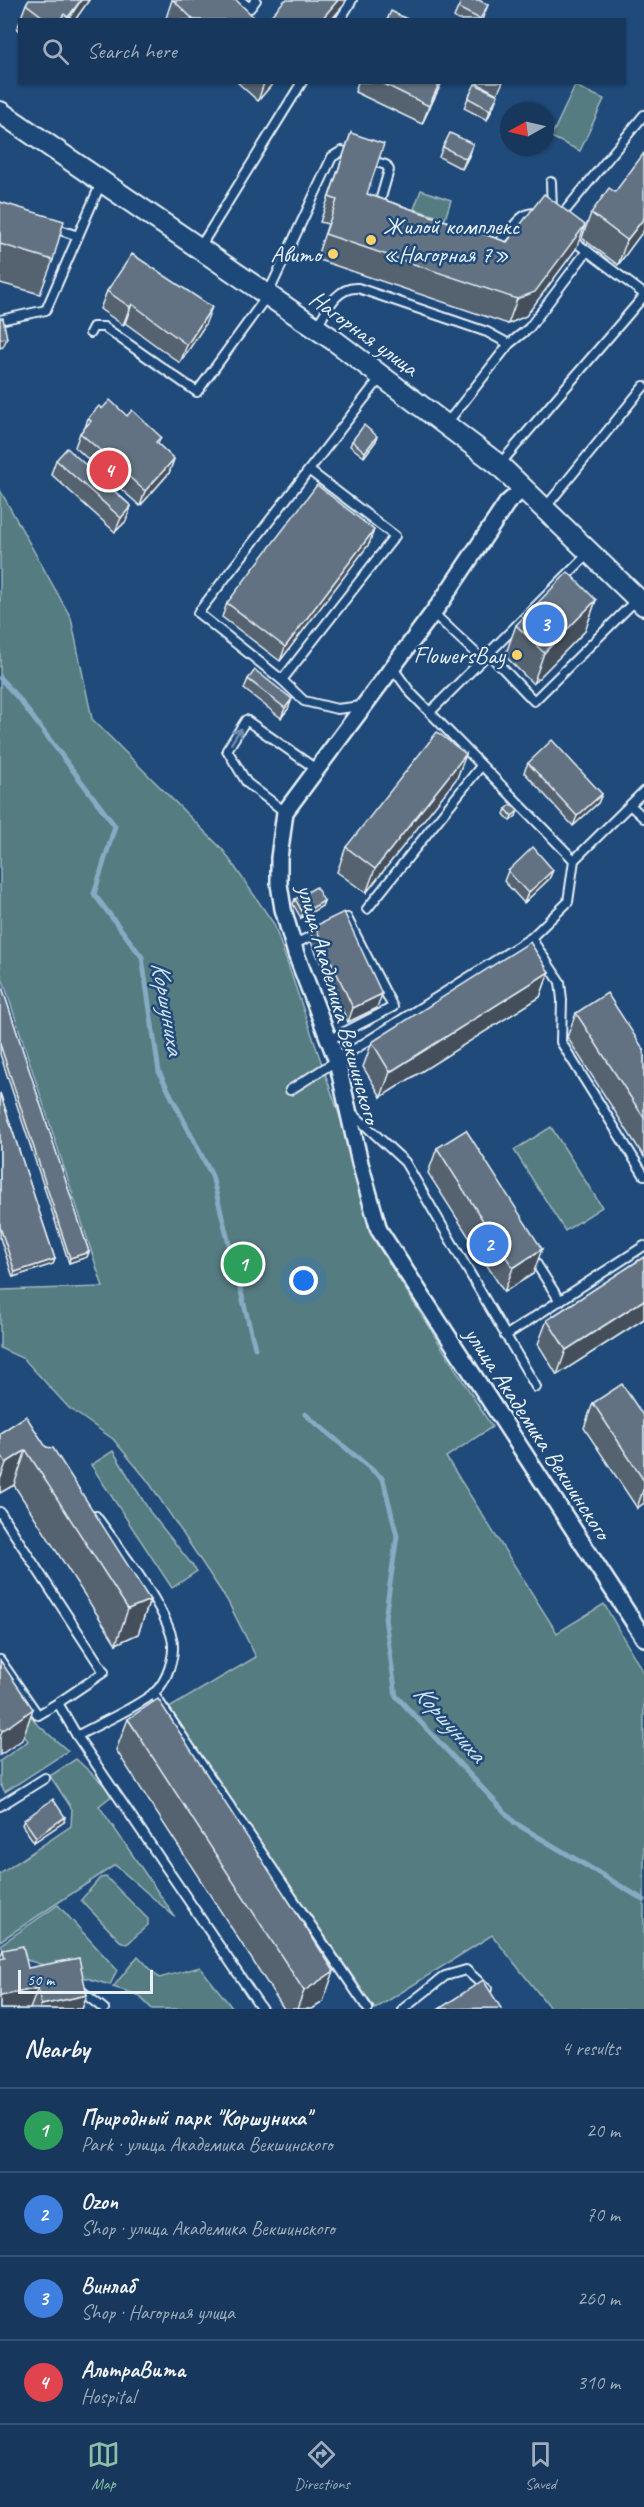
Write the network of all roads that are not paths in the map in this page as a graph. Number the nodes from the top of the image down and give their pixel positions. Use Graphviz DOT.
graph roads {
  1 [pos="240,0"];
  2 [pos="256,0"];
  3 [pos="352,0"];
  4 [pos="341,18"];
  5 [pos="301,84"];
  6 [pos="0,112"];
  7 [pos="644,115"];
  8 [pos="551,182"];
  9 [pos="101,183"];
  10 [pos="383,214"];
  11 [pos="545,219"];
  12 [pos="44,225"];
  13 [pos="562,232"];
  14 [pos="78,236"];
  15 [pos="483,247"];
  16 [pos="198,250"];
  17 [pos="587,251"];
  18 [pos="644,295"];
  19 [pos="267,296"];
  20 [pos="0,320"];
  21 [pos="316,328"];
  22 [pos="90,333"];
  23 [pos="509,344"];
  24 [pos="382,376"];
  25 [pos="644,386"];
  26 [pos="446,424"];
  27 [pos="500,465"];
  28 [pos="310,471"];
  29 [pos="524,488"];
  30 [pos="545,508"];
  31 [pos="590,552"];
  32 [pos="640,602"];
  33 [pos="433,613"];
  34 [pos="485,656"];
  35 [pos="392,666"];
  36 [pos="282,680"];
  37 [pos="362,706"];
  38 [pos="430,712"];
  39 [pos="481,766"];
  40 [pos="316,768"];
  41 [pos="644,791"];
  42 [pos="630,806"];
  43 [pos="285,812"];
  44 [pos="644,818"];
  45 [pos="574,860"];
  46 [pos="367,909"];
  47 [pos="531,938"];
  48 [pos="292,945"];
  49 [pos="329,1040"];
  50 [pos="337,1061"];
  51 [pos="290,1090"];
  52 [pos="350,1111"];
  53 [pos="644,1174"];
  54 [pos="644,1246"];
  55 [pos="530,1253"];
  56 [pos="560,1301"];
  57 [pos="505,1336"];
  58 [pos="536,1387"];
  59 [pos="0,1512"];
  60 [pos="94,1512"];
  61 [pos="644,1638"];
  62 [pos="0,1660"];
  63 [pos="153,1693"];
  64 [pos="58,1703"];
  65 [pos="77,1736"];
  66 [pos="45,1778"];
  67 [pos="0,1806"];
  68 [pos="67,1984"];
  69 [pos="491,1994"];
  70 [pos="104,2009"];
  71 [pos="262,2009"];
  72 [pos="368,2009"];
  73 [pos="403,2009"];
  1 -- 2 [label="lane"];
  3 -- 4 [label="lane"];
  5 -- 16 [label="lane"];
  6 -- 9 [label="street, Нагорная улица"];
  7 -- 8 [label="lane"];
  9 -- 14 [label="lane"];
  9 -- 16 [label="street, Нагорная улица"];
  10 -- 19 [label="lane"];
  11 -- 15 [label="lane"];
  12 -- 14 [label="lane"];
  13 -- 17 [label="lane"];
  14 -- 20 [label="lane"];
  16 -- 19 [label="street, Нагорная улица"];
  17 -- 18 [label="lane"];
  17 -- 23 [label="lane"];
  18 -- 27 [label="lane"];
  19 -- 21 [label="street, Нагорная улица"];
  19 -- 22 [label="lane"];
  21 -- 23 [label="lane"];
  21 -- 24 [label="street, Нагорная улица"];
  23 -- 26 [label="lane"];
  24 -- 26 [label="street, Нагорная улица"];
  24 -- 28 [label="lane"];
  25 -- 30 [label="lane"];
  26 -- 27 [label="street, Нагорная улица"];
  27 -- 29 [label="street, Нагорная улица"];
  28 -- 36 [label="lane"];
  28 -- 36 [label="lane"];
  29 -- 30 [label="street, Нагорная улица"];
  29 -- 33 [label="street"];
  30 -- 31 [label="street, Нагорная улица"];
  31 -- 32 [label="street, Нагорная улица"];
  31 -- 34 [label="lane"];
  32 -- 34 [label="lane"];
  33 -- 34 [label="lane"];
  33 -- 35 [label="street"];
  34 -- 38 [label="lane"];
  35 -- 37 [label="street"];
  35 -- 38 [label="lane"];
  36 -- 37 [label="lane"];
  37 -- 40 [label="street"];
  38 -- 39 [label="lane"];
  39 -- 45 [label="lane"];
  39 -- 46 [label="lane"];
  40 -- 43 [label="street"];
  43 -- 40 [label="lane, one-way"];
  41 -- 42 [label="lane"];
  42 -- 44 [label="lane"];
  42 -- 45 [label="lane"];
  43 -- 48 [label="street, улица Академика Векшинского"];
  45 -- 47 [label="lane"];
  47 -- 50 [label="lane"];
  47 -- 53 [label="lane"];
  48 -- 49 [label="street, улица Академика Векшинского"];
  48 -- 49 [label="lane"];
  49 -- 50 [label="street, улица Академика Векшинского"];
  50 -- 51 [label="lane"];
  50 -- 52 [label="street, улица Академика Векшинского"];
  52 -- 57 [label="lane"];
  52 -- 61 [label="street, улица Академика Векшинского"];
  54 -- 56 [label="lane"];
  55 -- 56 [label="lane"];
  56 -- 57 [label="lane"];
  57 -- 58 [label="lane"];
  59 -- 64 [label="lane"];
  60 -- 63 [label="lane"];
  62 -- 64 [label="lane"];
  63 -- 65 [label="lane"];
  63 -- 72 [label="lane"];
  64 -- 65 [label="lane"];
  65 -- 71 [label="lane"];
  66 -- 67 [label="lane"];
  68 -- 70 [label="lane"];
  69 -- 73 [label="lane"];
}
